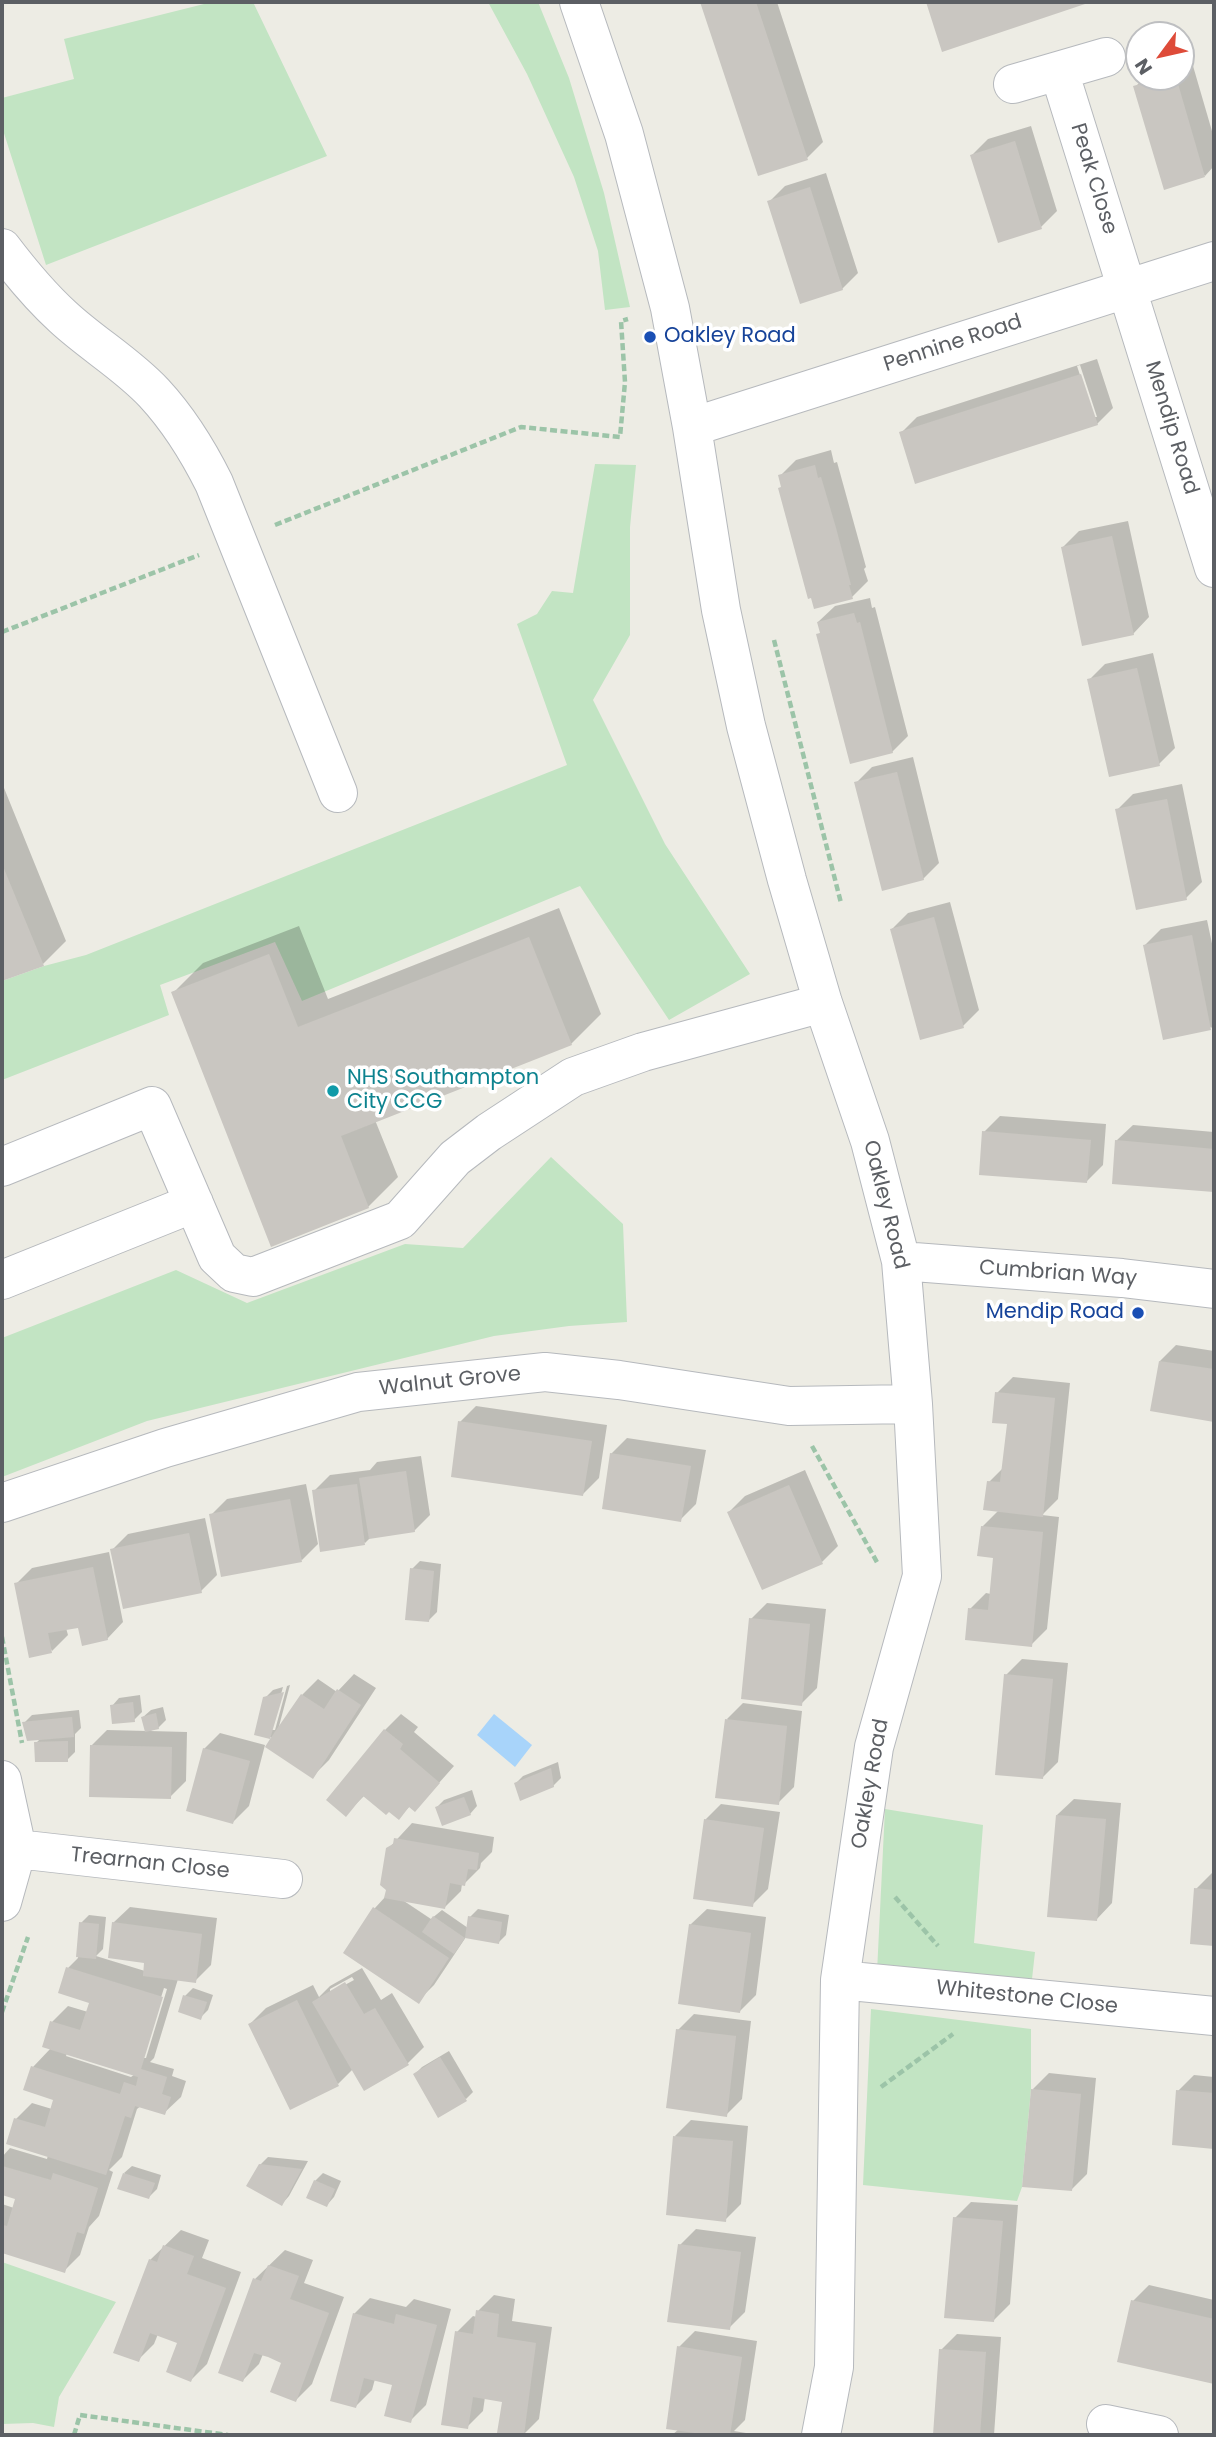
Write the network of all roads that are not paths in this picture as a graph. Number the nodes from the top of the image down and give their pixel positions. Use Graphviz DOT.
graph roads {
  1 [pos="579,2"];
  2 [pos="1106,57"];
  3 [pos="1059,71"];
  4 [pos="1013,84"];
  5 [pos="2,248"];
  6 [pos="1214,261"];
  7 [pos="1127,287"];
  8 [pos="692,427"];
  9 [pos="1214,568"];
  10 [pos="338,793"];
  11 [pos="823,1003"];
  12 [pos="2,1167"];
  13 [pos="194,1203"];
  14 [pos="901,1261"];
  15 [pos="2,1280"];
  16 [pos="1214,1289"];
  17 [pos="913,1404"];
  18 [pos="2,1503"];
  19 [pos="2,1780"];
  20 [pos="17,1849"];
  21 [pos="283,1879"];
  22 [pos="2,1902"];
  23 [pos="840,1980"];
  24 [pos="1214,2016"];
  25 [pos="1106,2424"];
  26 [pos="821,2435"];
  27 [pos="1158,2435"];
  1 -- 8 [label="street, Oakley Road"];
  2 -- 3 [label="street"];
  3 -- 4 [label="street"];
  3 -- 7 [label="street, Peak Close"];
  5 -- 10 [label="street"];
  6 -- 7 [label="street, Pennine Road"];
  7 -- 8 [label="street, Pennine Road"];
  7 -- 9 [label="street, Mendip Road"];
  8 -- 11 [label="street, Oakley Road"];
  11 -- 13 [label="street"];
  11 -- 14 [label="street, Oakley Road"];
  12 -- 13 [label="street"];
  13 -- 15 [label="street"];
  14 -- 16 [label="street, Cumbrian Way"];
  14 -- 17 [label="street, Oakley Road"];
  17 -- 18 [label="street, Walnut Grove"];
  17 -- 23 [label="street, Oakley Road"];
  19 -- 20 [label="street"];
  20 -- 21 [label="street, Trearnan Close"];
  20 -- 22 [label="street"];
  23 -- 24 [label="street, Whitestone Close"];
  23 -- 26 [label="street, Oakley Road"];
  25 -- 27 [label="street"];
}
